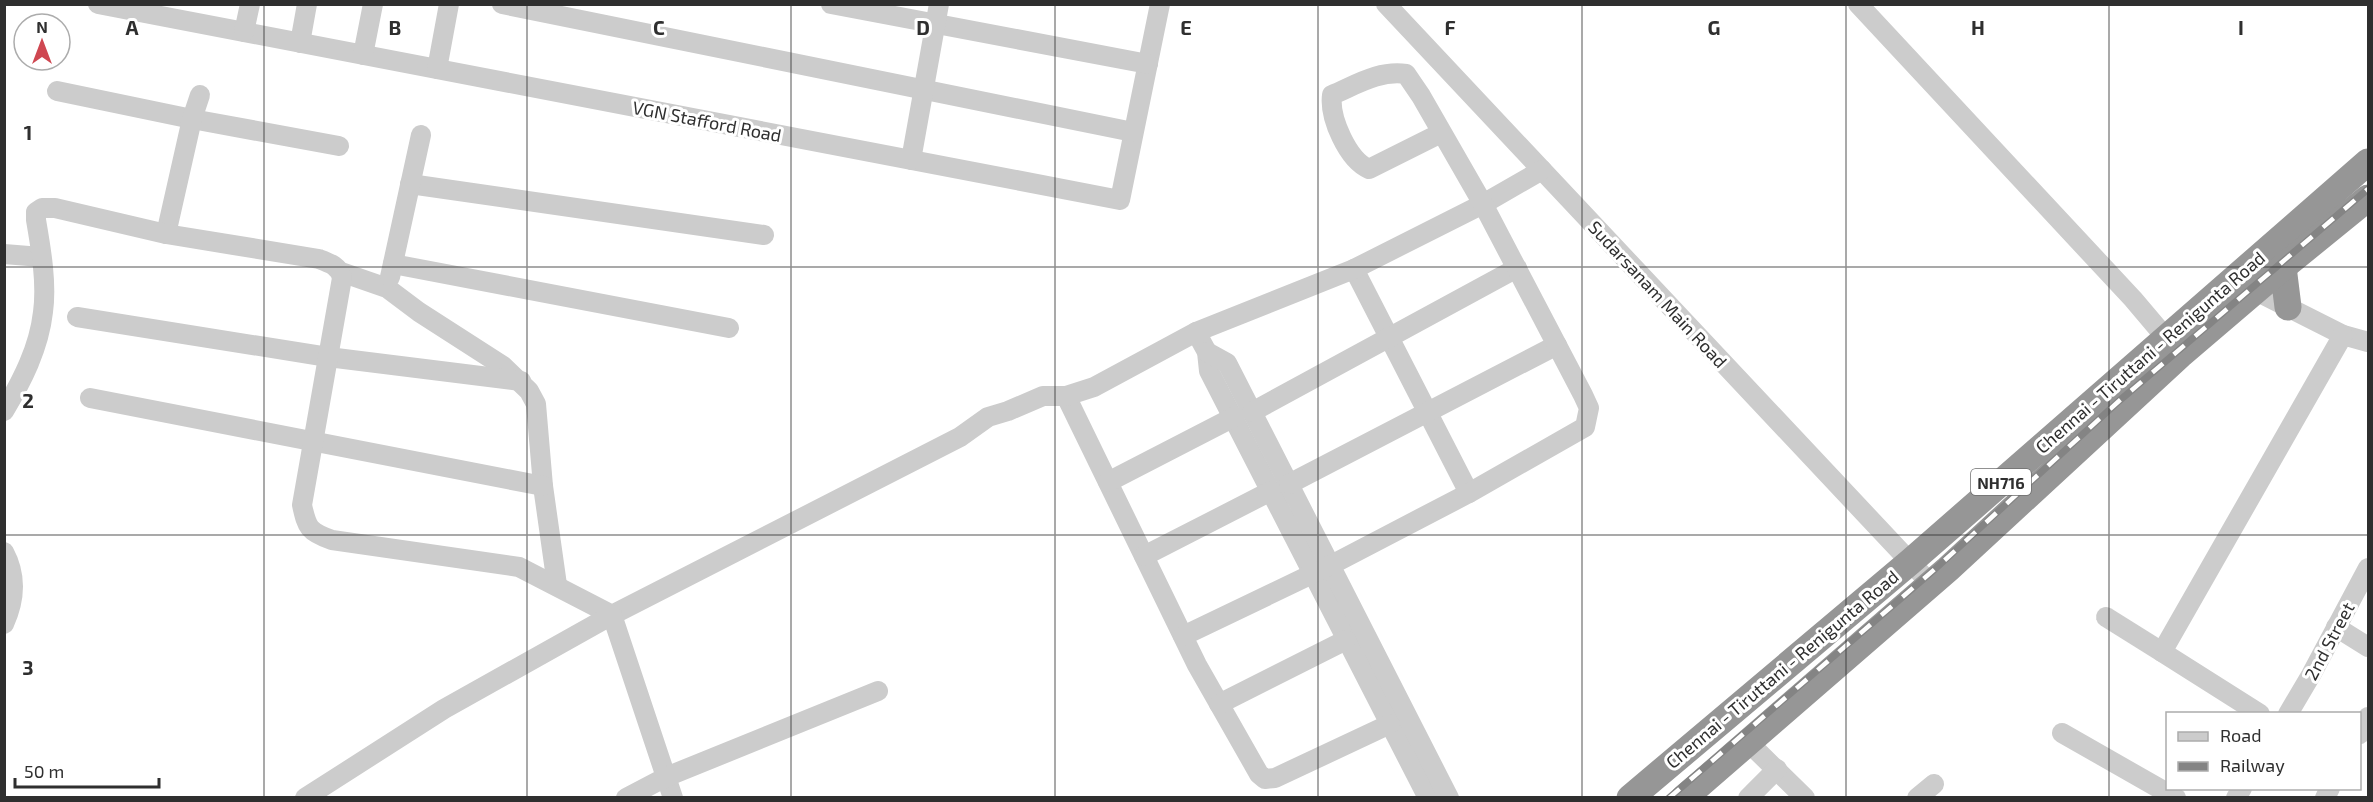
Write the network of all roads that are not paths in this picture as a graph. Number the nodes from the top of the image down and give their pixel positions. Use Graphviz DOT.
graph roads {
  1 [pos="250,4"];
  2 [pos="307,4"];
  3 [pos="373,4"];
  4 [pos="449,4"];
  5 [pos="502,4"];
  6 [pos="831,4"];
  7 [pos="939,4"];
  8 [pos="1160,4"];
  9 [pos="1386,4"];
  10 [pos="1858,4"];
  11 [pos="108,5"];
  12 [pos="178,12"];
  13 [pos="935,24"];
  14 [pos="244,32"];
  15 [pos="300,43"];
  16 [pos="363,55"];
  17 [pos="1148,64"];
  18 [pos="437,69"];
  19 [pos="924,89"];
  20 [pos="57,91"];
  21 [pos="200,95"];
  22 [pos="192,119"];
  23 [pos="1133,132"];
  24 [pos="1441,133"];
  25 [pos="421,135"];
  26 [pos="339,146"];
  27 [pos="911,160"];
  28 [pos="2368,165"];
  29 [pos="1542,170"];
  30 [pos="410,184"];
  31 [pos="2368,198"];
  32 [pos="1483,204"];
  33 [pos="166,234"];
  34 [pos="764,235"];
  35 [pos="4,254"];
  36 [pos="41,257"];
  37 [pos="393,264"];
  38 [pos="2283,267"];
  39 [pos="1516,268"];
  40 [pos="1354,269"];
  41 [pos="340,272"];
  42 [pos="2247,283"];
  43 [pos="387,288"];
  44 [pos="2288,307"];
  45 [pos="77,317"];
  46 [pos="729,328"];
  47 [pos="1196,332"];
  48 [pos="2343,335"];
  49 [pos="2166,338"];
  50 [pos="1390,339"];
  51 [pos="2368,342"];
  52 [pos="1557,345"];
  53 [pos="328,357"];
  54 [pos="521,381"];
  55 [pos="1066,396"];
  56 [pos="90,398"];
  57 [pos="4,411"];
  58 [pos="1428,413"];
  59 [pos="1243,414"];
  60 [pos="313,441"];
  61 [pos="1108,482"];
  62 [pos="543,486"];
  63 [pos="1280,487"];
  64 [pos="1469,493"];
  65 [pos="4,552"];
  66 [pos="1144,556"];
  67 [pos="1910,562"];
  68 [pos="1331,565"];
  69 [pos="2368,568"];
  70 [pos="1312,574"];
  71 [pos="1931,584"];
  72 [pos="557,585"];
  73 [pos="612,615"];
  74 [pos="2106,617"];
  75 [pos="4,624"];
  76 [pos="2336,627"];
  77 [pos="1183,636"];
  78 [pos="1346,640"];
  79 [pos="2368,647"];
  80 [pos="2162,652"];
  81 [pos="878,692"];
  82 [pos="1219,704"];
  83 [pos="2257,712"];
  84 [pos="2289,712"];
  85 [pos="2368,717"];
  86 [pos="1390,724"];
  87 [pos="2361,732"];
  88 [pos="2062,733"];
  89 [pos="1748,741"];
  90 [pos="1423,745"];
  91 [pos="1405,754"];
  92 [pos="1777,769"];
  93 [pos="666,777"];
  94 [pos="1934,784"];
  95 [pos="305,798"];
  96 [pos="626,798"];
  97 [pos="673,798"];
  98 [pos="1428,798"];
  99 [pos="1449,798"];
  100 [pos="1630,798"];
  101 [pos="1684,798"];
  102 [pos="1748,798"];
  103 [pos="1805,798"];
  104 [pos="1917,798"];
  105 [pos="2176,798"];
  1 -- 14 [label="street"];
  2 -- 15 [label="street"];
  3 -- 16 [label="street"];
  4 -- 18 [label="street"];
  5 -- 19 [label="street"];
  6 -- 13 [label="street"];
  7 -- 13 [label="street"];
  8 -- 17 [label="street, VGN Stafford Road"];
  9 -- 29 [label="street, Sudarsanam Main Road"];
  10 -- 49 [label="street"];
  11 -- 12 [label="street, VGN Stafford Road"];
  12 -- 14 [label="street, VGN Stafford Road"];
  13 -- 17 [label="street"];
  13 -- 19 [label="street"];
  14 -- 15 [label="street, VGN Stafford Road"];
  15 -- 16 [label="street, VGN Stafford Road"];
  16 -- 18 [label="street, VGN Stafford Road"];
  17 -- 23 [label="street, VGN Stafford Road"];
  18 -- 27 [label="street, VGN Stafford Road"];
  19 -- 23 [label="street"];
  19 -- 27 [label="street"];
  20 -- 22 [label="street"];
  21 -- 22 [label="street"];
  22 -- 26 [label="street"];
  22 -- 33 [label="street"];
  23 -- 27 [label="street, VGN Stafford Road"];
  24 -- 24 [label="street"];
  24 -- 32 [label="street"];
  25 -- 30 [label="street"];
  28 -- 42 [label="highway, Chennai - Tiruttani - Renigunta Road / NH716"];
  29 -- 32 [label="street"];
  29 -- 67 [label="street, Sudarsanam Main Road"];
  30 -- 34 [label="street"];
  30 -- 37 [label="street"];
  31 -- 38 [label="highway, Chennai - Tiruttani - Renigunta Road / NH716"];
  32 -- 39 [label="street"];
  32 -- 40 [label="street"];
  33 -- 36 [label="street"];
  33 -- 41 [label="street"];
  35 -- 36 [label="street"];
  36 -- 57 [label="street"];
  37 -- 43 [label="street"];
  37 -- 46 [label="street"];
  38 -- 42 [label="highway, Chennai - Tiruttani - Renigunta Road / NH716"];
  38 -- 44 [label="highway"];
  39 -- 50 [label="street"];
  39 -- 52 [label="street"];
  40 -- 47 [label="street"];
  40 -- 50 [label="street"];
  41 -- 43 [label="street"];
  41 -- 53 [label="street"];
  42 -- 44 [label="street"];
  42 -- 49 [label="highway, Chennai - Tiruttani - Renigunta Road / NH716"];
  42 -- 71 [label="highway, Chennai - Tiruttani - Renigunta Road / NH716"];
  43 -- 54 [label="street"];
  44 -- 48 [label="street"];
  45 -- 53 [label="street"];
  47 -- 55 [label="street"];
  47 -- 59 [label="street"];
  48 -- 51 [label="street"];
  48 -- 80 [label="street"];
  49 -- 67 [label="highway, Chennai - Tiruttani - Renigunta Road / NH716"];
  50 -- 58 [label="street"];
  50 -- 59 [label="street"];
  52 -- 58 [label="street"];
  52 -- 64 [label="street"];
  53 -- 54 [label="street"];
  53 -- 60 [label="street"];
  54 -- 62 [label="street"];
  55 -- 61 [label="street"];
  55 -- 73 [label="street"];
  56 -- 60 [label="street"];
  58 -- 63 [label="street"];
  58 -- 64 [label="street"];
  59 -- 61 [label="street"];
  59 -- 63 [label="street"];
  60 -- 62 [label="street"];
  60 -- 72 [label="street"];
  61 -- 66 [label="street"];
  62 -- 72 [label="street"];
  63 -- 66 [label="street"];
  63 -- 68 [label="street"];
  63 -- 70 [label="street"];
  64 -- 68 [label="street"];
  65 -- 75 [label="street"];
  66 -- 77 [label="street"];
  67 -- 71 [label="street, Sudarsanam Main Road"];
  67 -- 100 [label="highway, Chennai - Tiruttani - Renigunta Road / NH716"];
  68 -- 70 [label="street"];
  68 -- 90 [label="street"];
  69 -- 76 [label="street, 2nd Street"];
  70 -- 77 [label="street"];
  70 -- 78 [label="street"];
  71 -- 89 [label="highway, Chennai - Tiruttani - Renigunta Road / NH716"];
  72 -- 73 [label="street"];
  73 -- 93 [label="street"];
  73 -- 95 [label="street"];
  74 -- 80 [label="street"];
  76 -- 79 [label="street"];
  76 -- 84 [label="street, 2nd Street"];
  77 -- 82 [label="street"];
  78 -- 82 [label="street"];
  78 -- 86 [label="street"];
  80 -- 83 [label="street"];
  81 -- 93 [label="street"];
  82 -- 86 [label="street"];
  85 -- 87 [label="street"];
  86 -- 91 [label="street"];
  88 -- 105 [label="street"];
  89 -- 92 [label="street"];
  89 -- 101 [label="highway, Chennai - Tiruttani - Renigunta Road / NH716"];
  90 -- 91 [label="street"];
  90 -- 99 [label="street"];
  91 -- 98 [label="street"];
  92 -- 102 [label="street"];
  92 -- 103 [label="street"];
  93 -- 96 [label="street"];
  93 -- 97 [label="street"];
  94 -- 104 [label="street"];
}
